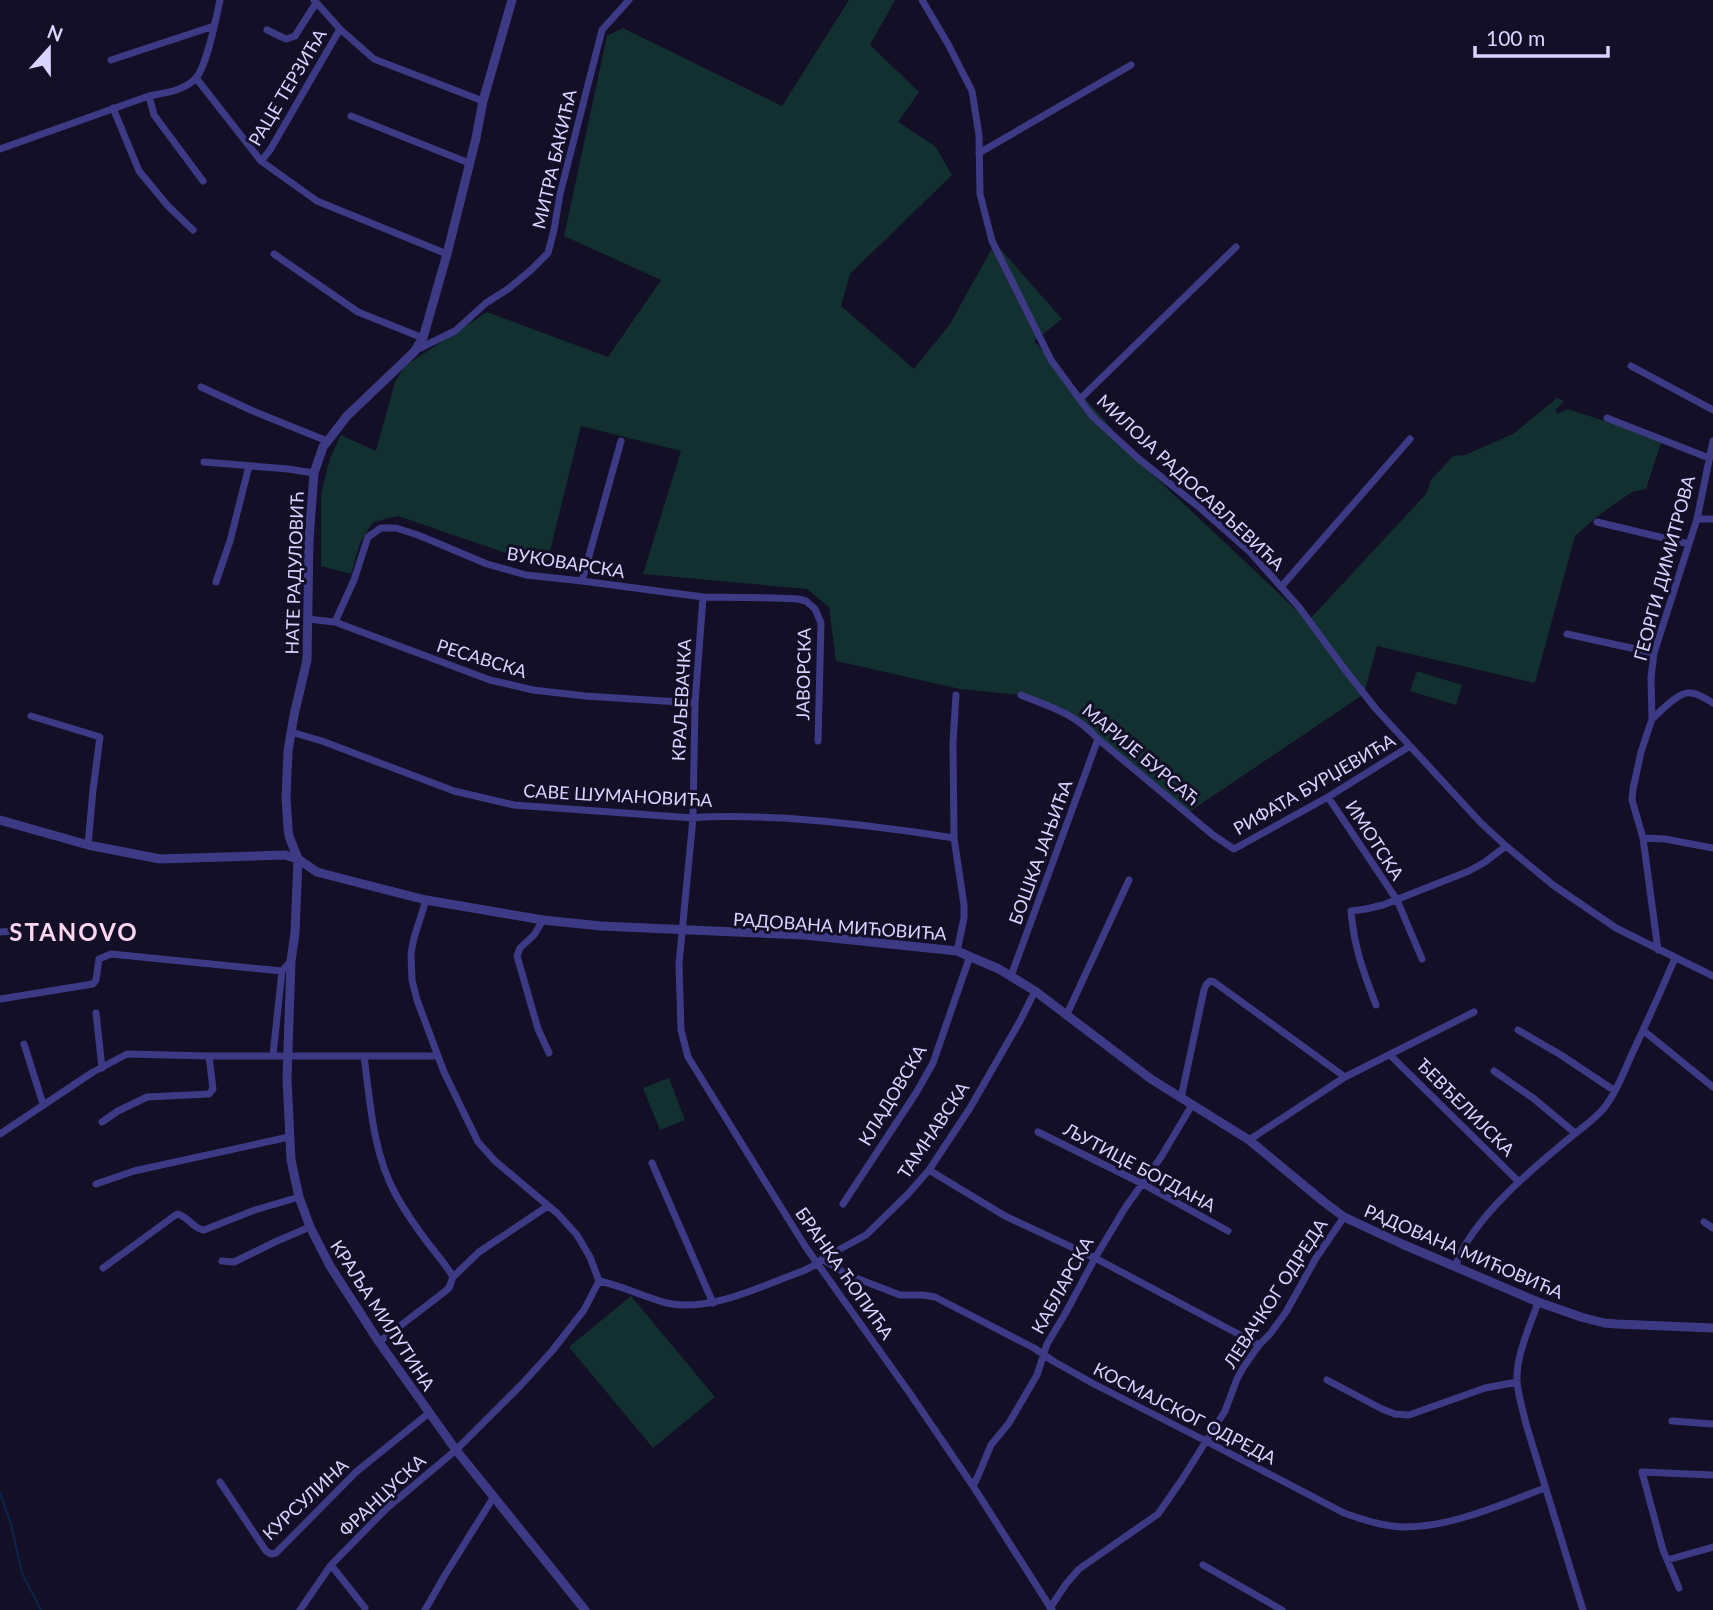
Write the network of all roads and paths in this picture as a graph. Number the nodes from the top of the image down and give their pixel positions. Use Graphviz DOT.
graph roads {
  1 [pos="220,0"];
  2 [pos="512,0"];
  3 [pos="629,0"];
  4 [pos="922,0"];
  5 [pos="315,1"];
  6 [pos="214,26"];
  7 [pos="340,29"];
  8 [pos="267,30"];
  9 [pos="111,60"];
  10 [pos="1131,65"];
  11 [pos="196,78"];
  12 [pos="149,96"];
  13 [pos="483,102"];
  14 [pos="113,108"];
  15 [pos="351,116"];
  16 [pos="0,149"];
  17 [pos="979,153"];
  18 [pos="261,162"];
  19 [pos="469,163"];
  20 [pos="203,181"];
  21 [pos="193,230"];
  22 [pos="1236,247"];
  23 [pos="274,254"];
  24 [pos="447,254"];
  25 [pos="423,338"];
  26 [pos="414,352"];
  27 [pos="1631,366"];
  28 [pos="201,387"];
  29 [pos="1080,399"];
  30 [pos="1713,410"];
  31 [pos="1607,418"];
  32 [pos="1410,439"];
  33 [pos="327,441"];
  34 [pos="621,441"];
  35 [pos="1713,442"];
  36 [pos="1709,458"];
  37 [pos="204,462"];
  38 [pos="249,466"];
  39 [pos="314,473"];
  40 [pos="1697,519"];
  41 [pos="1713,519"];
  42 [pos="1597,522"];
  43 [pos="1689,544"];
  44 [pos="582,581"];
  45 [pos="216,582"];
  46 [pos="1281,587"];
  47 [pos="702,597"];
  48 [pos="815,609"];
  49 [pos="308,619"];
  50 [pos="335,622"];
  51 [pos="1567,634"];
  52 [pos="1654,653"];
  53 [pos="956,695"];
  54 [pos="1021,695"];
  55 [pos="695,703"];
  56 [pos="1713,703"];
  57 [pos="31,716"];
  58 [pos="1652,719"];
  59 [pos="291,732"];
  60 [pos="1098,739"];
  61 [pos="818,741"];
  62 [pos="1410,746"];
  63 [pos="1328,797"];
  64 [pos="693,818"];
  65 [pos="0,820"];
  66 [pos="954,838"];
  67 [pos="1643,838"];
  68 [pos="88,845"];
  69 [pos="1506,846"];
  70 [pos="1713,848"];
  71 [pos="1234,849"];
  72 [pos="298,859"];
  73 [pos="1129,880"];
  74 [pos="426,900"];
  75 [pos="1396,900"];
  76 [pos="543,920"];
  77 [pos="682,930"];
  78 [pos="14,931"];
  79 [pos="0,932"];
  80 [pos="1658,950"];
  81 [pos="957,951"];
  82 [pos="970,956"];
  83 [pos="1675,958"];
  84 [pos="1422,959"];
  85 [pos="291,961"];
  86 [pos="282,971"];
  87 [pos="1011,976"];
  88 [pos="1713,976"];
  89 [pos="1035,991"];
  90 [pos="0,999"];
  91 [pos="1376,1005"];
  92 [pos="1474,1012"];
  93 [pos="96,1013"];
  94 [pos="1067,1014"];
  95 [pos="1518,1030"];
  96 [pos="1644,1031"];
  97 [pos="24,1044"];
  98 [pos="549,1053"];
  99 [pos="273,1055"];
  100 [pos="287,1055"];
  101 [pos="1390,1055"];
  102 [pos="209,1056"];
  103 [pos="364,1056"];
  104 [pos="437,1056"];
  105 [pos="102,1068"];
  106 [pos="1494,1071"];
  107 [pos="1345,1077"];
  108 [pos="1713,1087"];
  109 [pos="1615,1091"];
  110 [pos="1181,1098"];
  111 [pos="43,1104"];
  112 [pos="1192,1105"];
  113 [pos="102,1122"];
  114 [pos="1038,1132"];
  115 [pos="1574,1133"];
  116 [pos="0,1134"];
  117 [pos="289,1137"];
  118 [pos="1249,1140"];
  119 [pos="652,1163"];
  120 [pos="929,1170"];
  121 [pos="1519,1182"];
  122 [pos="96,1184"];
  123 [pos="1143,1184"];
  124 [pos="299,1197"];
  125 [pos="843,1204"];
  126 [pos="548,1206"];
  127 [pos="1344,1217"];
  128 [pos="1704,1222"];
  129 [pos="310,1227"];
  130 [pos="1713,1228"];
  131 [pos="1228,1231"];
  132 [pos="1095,1258"];
  133 [pos="222,1261"];
  134 [pos="820,1262"];
  135 [pos="1455,1267"];
  136 [pos="103,1268"];
  137 [pos="453,1277"];
  138 [pos="599,1281"];
  139 [pos="1538,1302"];
  140 [pos="713,1303"];
  141 [pos="1713,1328"];
  142 [pos="380,1342"];
  143 [pos="1259,1345"];
  144 [pos="1044,1354"];
  145 [pos="1327,1380"];
  146 [pos="1517,1382"];
  147 [pos="429,1413"];
  148 [pos="1672,1420"];
  149 [pos="1713,1424"];
  150 [pos="1206,1441"];
  151 [pos="456,1450"];
  152 [pos="1713,1475"];
  153 [pos="220,1482"];
  154 [pos="973,1486"];
  155 [pos="1545,1488"];
  156 [pos="493,1498"];
  157 [pos="1713,1546"];
  158 [pos="1667,1560"];
  159 [pos="331,1565"];
  160 [pos="1203,1565"];
  161 [pos="1679,1588"];
  162 [pos="365,1608"];
  163 [pos="1051,1609"];
  164 [pos="300,1610"];
  165 [pos="425,1610"];
  166 [pos="585,1610"];
  167 [pos="1282,1610"];
  168 [pos="1582,1610"];
  1 -- 6 [label="street"];
  2 -- 13 [label="street, НАТЕ РАДУЛОВИЋ"];
  3 -- 26 [label="street, МИТРА БАКИЋА"];
  4 -- 17 [label="street, МИЛОЈА РАДОСАВЉЕВИЋА"];
  5 -- 7 [label="street"];
  5 -- 8 [label="street"];
  6 -- 9 [label="street"];
  6 -- 11 [label="street"];
  7 -- 13 [label="street"];
  7 -- 18 [label="street, РАЦЕ ТЕРЗИЋА"];
  10 -- 17 [label="street"];
  11 -- 12 [label="street"];
  11 -- 18 [label="street"];
  12 -- 14 [label="street"];
  12 -- 20 [label="street"];
  13 -- 19 [label="street, НАТЕ РАДУЛОВИЋ"];
  14 -- 16 [label="street"];
  14 -- 21 [label="street"];
  15 -- 19 [label="street"];
  17 -- 29 [label="street, МИЛОЈА РАДОСАВЉЕВИЋА"];
  18 -- 24 [label="street"];
  19 -- 24 [label="street, НАТЕ РАДУЛОВИЋ"];
  22 -- 29 [label="street, МИЛОЈА РАДОСАВЉЕВИЋА"];
  23 -- 25 [label="street"];
  24 -- 25 [label="street, НАТЕ РАДУЛОВИЋ"];
  25 -- 26 [label="street, НАТЕ РАДУЛОВИЋ"];
  26 -- 33 [label="street, НАТЕ РАДУЛОВИЋ"];
  27 -- 30 [label="street"];
  28 -- 33 [label="street"];
  29 -- 46 [label="street, МИЛОЈА РАДОСАВЉЕВИЋА"];
  31 -- 36 [label="street"];
  32 -- 46 [label="street, МИЛОЈА РАДОСАВЉЕВИЋА"];
  33 -- 39 [label="street, НАТЕ РАДУЛОВИЋ"];
  34 -- 44 [label="street"];
  35 -- 36 [label="street, ГЕОРГИ ДИМИТРОВА"];
  36 -- 40 [label="street, ГЕОРГИ ДИМИТРОВА"];
  37 -- 38 [label="street"];
  38 -- 39 [label="street"];
  38 -- 45 [label="street"];
  39 -- 49 [label="street, НАТЕ РАДУЛОВИЋ"];
  40 -- 41 [label="street"];
  40 -- 43 [label="street, ГЕОРГИ ДИМИТРОВА"];
  42 -- 43 [label="street"];
  43 -- 52 [label="street, ГЕОРГИ ДИМИТРОВА"];
  44 -- 47 [label="street, ВУКОВАРСКА"];
  44 -- 50 [label="street, ВУКОВАРСКА"];
  46 -- 62 [label="street, МИЛОЈА РАДОСАВЉЕВИЋА"];
  47 -- 48 [label="street, ВУКОВАРСКА"];
  47 -- 55 [label="street, КРАЉЕВАЧКА"];
  48 -- 61 [label="street, ЈАВОРСКА"];
  49 -- 50 [label="street, РЕСАВСКА"];
  49 -- 59 [label="street, НАТЕ РАДУЛОВИЋ"];
  50 -- 55 [label="street, РЕСАВСКА"];
  51 -- 52 [label="street"];
  52 -- 58 [label="street, ГЕОРГИ ДИМИТРОВА"];
  53 -- 66 [label="street"];
  54 -- 60 [label="street, МАРИЈЕ БУРСАЋ"];
  55 -- 64 [label="street, КРАЉЕВАЧКА"];
  56 -- 58 [label="street"];
  57 -- 68 [label="street"];
  58 -- 67 [label="street, ГЕОРГИ ДИМИТРОВА"];
  59 -- 64 [label="street, САВЕ ШУМАНОВИЋА"];
  59 -- 72 [label="street, НАТЕ РАДУЛОВИЋ"];
  60 -- 71 [label="street, МАРИЈЕ БУРСАЋ"];
  60 -- 87 [label="street, БОШКА ЈАЊИЋА"];
  62 -- 63 [label="street, РИФАТА БУРЏЕВИЋА"];
  62 -- 69 [label="street, МИЛОЈА РАДОСАВЉЕВИЋА"];
  63 -- 71 [label="street, РИФАТА БУРЏЕВИЋА"];
  63 -- 75 [label="street, ИМОТСКА"];
  64 -- 66 [label="street, САВЕ ШУМАНОВИЋА"];
  64 -- 77 [label="street, КРАЉЕВАЧКА"];
  65 -- 68 [label="street, РАДОВАНА МИЋОВИЋА"];
  66 -- 81 [label="street"];
  67 -- 70 [label="street"];
  67 -- 80 [label="street, ГЕОРГИ ДИМИТРОВА"];
  68 -- 72 [label="street, РАДОВАНА МИЋОВИЋА"];
  69 -- 75 [label="street"];
  69 -- 80 [label="street, МИЛОЈА РАДОСАВЉЕВИЋА"];
  72 -- 74 [label="street, РАДОВАНА МИЋОВИЋА"];
  72 -- 85 [label="street, КРАЉА МИЛУТИНА"];
  73 -- 94 [label="street"];
  74 -- 76 [label="street, РАДОВАНА МИЋОВИЋА"];
  74 -- 104 [label="street"];
  75 -- 84 [label="street"];
  75 -- 91 [label="street"];
  76 -- 77 [label="street, РАДОВАНА МИЋОВИЋА"];
  76 -- 98 [label="street"];
  77 -- 81 [label="street, РАДОВАНА МИЋОВИЋА"];
  77 -- 134 [label="street, БРАНКА ЋОПИЋА"];
  78 -- 79 [label="street"];
  80 -- 83 [label="street, МИЛОЈА РАДОСАВЉЕВИЋА"];
  81 -- 82 [label="street, РАДОВАНА МИЋОВИЋА"];
  82 -- 87 [label="street, РАДОВАНА МИЋОВИЋА"];
  82 -- 125 [label="street, КЛАДОВСКА"];
  83 -- 88 [label="street, МИЛОЈА РАДОСАВЉЕВИЋА"];
  83 -- 96 [label="street"];
  85 -- 86 [label="street"];
  85 -- 100 [label="street, КРАЉА МИЛУТИНА"];
  86 -- 90 [label="street"];
  86 -- 99 [label="street"];
  87 -- 89 [label="street, РАДОВАНА МИЋОВИЋА"];
  89 -- 94 [label="street, РАДОВАНА МИЋОВИЋА"];
  89 -- 120 [label="street, ТАМНАВСКА"];
  92 -- 101 [label="street"];
  93 -- 105 [label="street"];
  94 -- 110 [label="street, РАДОВАНА МИЋОВИЋА"];
  95 -- 109 [label="street"];
  96 -- 108 [label="street"];
  96 -- 109 [label="street"];
  97 -- 111 [label="street"];
  99 -- 100 [label="street"];
  99 -- 102 [label="street"];
  100 -- 103 [label="street"];
  100 -- 117 [label="street, КРАЉА МИЛУТИНА"];
  101 -- 107 [label="street"];
  101 -- 121 [label="street, ЂЕВЂЕЛИЈСКА"];
  102 -- 105 [label="street"];
  102 -- 113 [label="street"];
  103 -- 104 [label="street"];
  103 -- 137 [label="street"];
  104 -- 126 [label="street"];
  105 -- 111 [label="street"];
  106 -- 115 [label="street"];
  107 -- 110 [label="street"];
  107 -- 118 [label="street"];
  109 -- 115 [label="street"];
  110 -- 112 [label="street, РАДОВАНА МИЋОВИЋА"];
  111 -- 116 [label="street"];
  112 -- 118 [label="street, РАДОВАНА МИЋОВИЋА"];
  112 -- 123 [label="street, КАБЛАРСКА"];
  114 -- 123 [label="street, ЉУТИЦЕ БОГДАНА"];
  115 -- 121 [label="street"];
  117 -- 122 [label="street"];
  117 -- 124 [label="street, КРАЉА МИЛУТИНА"];
  118 -- 127 [label="street, РАДОВАНА МИЋОВИЋА"];
  119 -- 140 [label="street"];
  120 -- 132 [label="street"];
  120 -- 134 [label="street, ТАМНАВСКА"];
  121 -- 135 [label="street"];
  123 -- 131 [label="street, ЉУТИЦЕ БОГДАНА"];
  123 -- 132 [label="street, КАБЛАРСКА"];
  124 -- 129 [label="street, КРАЉА МИЛУТИНА"];
  124 -- 136 [label="street"];
  126 -- 137 [label="street"];
  126 -- 138 [label="street"];
  127 -- 135 [label="street, РАДОВАНА МИЋОВИЋА"];
  127 -- 143 [label="street, ЛЕВАЧКОГ ОДРЕДА"];
  128 -- 130 [label="street"];
  129 -- 133 [label="street"];
  129 -- 142 [label="street, КРАЉА МИЛУТИНА"];
  132 -- 143 [label="street"];
  132 -- 144 [label="street, КАБЛАРСКА"];
  134 -- 140 [label="street, ТАМНАВСКА"];
  134 -- 144 [label="street, КОСМАЈСКОГ ОДРЕДА"];
  134 -- 154 [label="street, БРАНКА ЋОПИЋА"];
  135 -- 139 [label="street, РАДОВАНА МИЋОВИЋА"];
  137 -- 142 [label="street"];
  138 -- 140 [label="street, ТАМНАВСКА"];
  138 -- 151 [label="street, ФРАНЦУСКА"];
  139 -- 141 [label="street, РАДОВАНА МИЋОВИЋА"];
  139 -- 146 [label="street"];
  142 -- 147 [label="street, КРАЉА МИЛУТИНА"];
  143 -- 150 [label="street, ЛЕВАЧКОГ ОДРЕДА"];
  144 -- 150 [label="street, КОСМАЈСКОГ ОДРЕДА"];
  144 -- 154 [label="street, КАБЛАРСКА"];
  145 -- 146 [label="street"];
  146 -- 155 [label="street"];
  147 -- 151 [label="street, КРАЉА МИЛУТИНА"];
  147 -- 153 [label="street, КУРСУЛИНА"];
  148 -- 149 [label="street"];
  150 -- 155 [label="street, КОСМАЈСКОГ ОДРЕДА"];
  150 -- 163 [label="street, ЛЕВАЧКОГ ОДРЕДА"];
  151 -- 156 [label="street, КРАЉА МИЛУТИНА"];
  151 -- 159 [label="street, ФРАНЦУСКА"];
  152 -- 158 [label="street"];
  154 -- 163 [label="street, БРАНКА ЋОПИЋА"];
  155 -- 168 [label="street"];
  156 -- 165 [label="street"];
  156 -- 166 [label="street, КРАЉА МИЛУТИНА"];
  157 -- 158 [label="street"];
  158 -- 161 [label="street"];
  159 -- 162 [label="street"];
  159 -- 164 [label="street, ФРАНЦУСКА"];
  160 -- 167 [label="street"];
}
